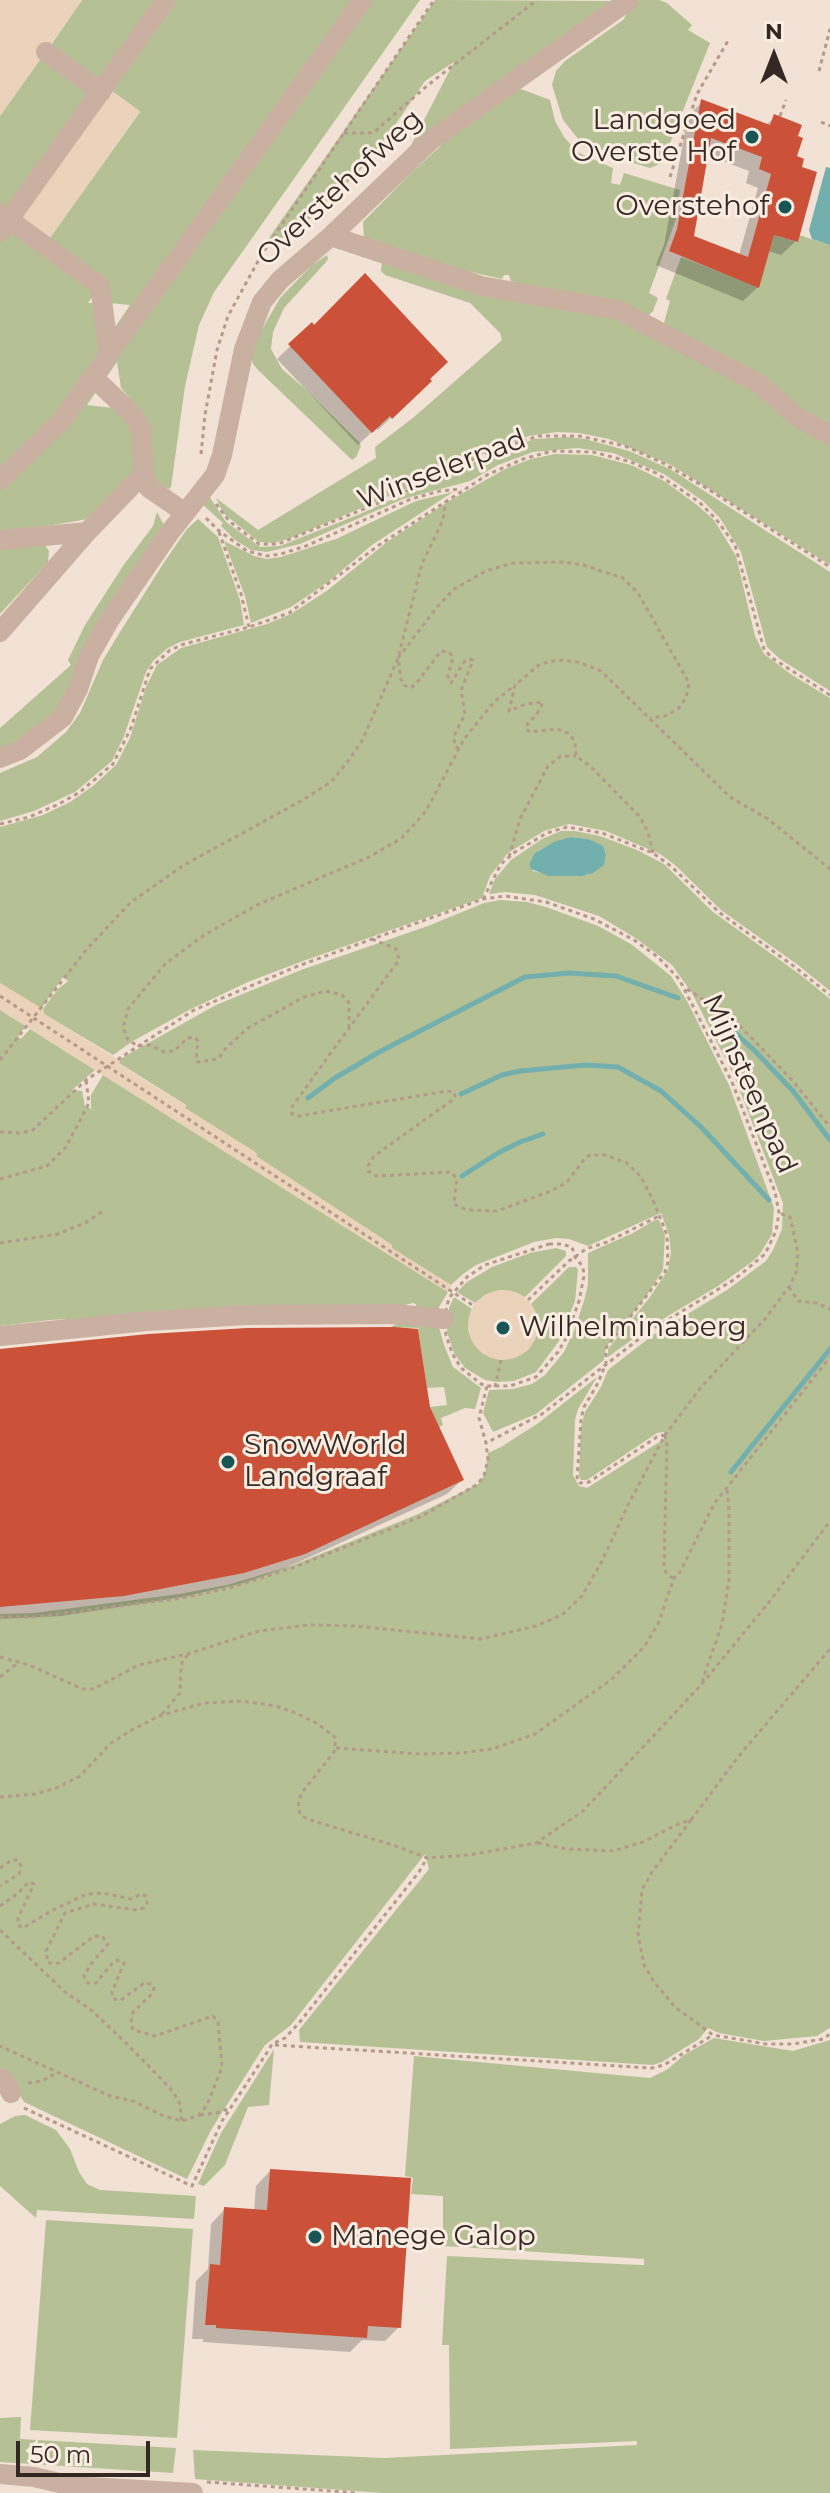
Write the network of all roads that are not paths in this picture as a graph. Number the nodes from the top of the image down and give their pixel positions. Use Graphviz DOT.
graph roads {
  1 [pos="166,0"];
  2 [pos="363,0"];
  3 [pos="629,0"];
  4 [pos="46,52"];
  5 [pos="101,92"];
  6 [pos="3,222"];
  7 [pos="331,236"];
  8 [pos="109,353"];
  9 [pos="93,377"];
  10 [pos="830,435"];
  11 [pos="143,474"];
  12 [pos="0,480"];
  13 [pos="192,513"];
  14 [pos="87,532"];
  15 [pos="0,540"];
  16 [pos="0,632"];
  17 [pos="0,758"];
  18 [pos="444,1319"];
  19 [pos="0,1336"];
  20 [pos="0,2474"];
  21 [pos="72,2486"];
  22 [pos="41,2493"];
  23 [pos="193,2493"];
  1 -- 5 [label="street"];
  2 -- 8 [label="street"];
  3 -- 7 [label="street, Overstehofweg"];
  4 -- 5 [label="street"];
  5 -- 6 [label="street"];
  6 -- 8 [label="street"];
  7 -- 10 [label="street"];
  7 -- 13 [label="street, Overstehofweg"];
  8 -- 9 [label="street"];
  9 -- 11 [label="street"];
  9 -- 12 [label="street"];
  11 -- 13 [label="street"];
  11 -- 14 [label="street"];
  13 -- 17 [label="street, Overstehofweg"];
  14 -- 15 [label="street"];
  14 -- 16 [label="street"];
  18 -- 19 [label="street"];
  20 -- 21 [label="street"];
  21 -- 22 [label="street"];
  21 -- 23 [label="street"];
}
